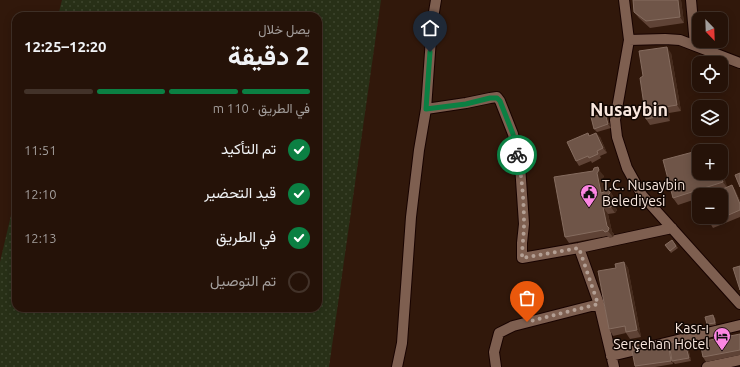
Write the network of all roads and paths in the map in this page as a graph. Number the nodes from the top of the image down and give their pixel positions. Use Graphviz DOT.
graph roads {
  1 [pos="436,0"];
  2 [pos="624,0"];
  3 [pos="691,0"];
  4 [pos="692,12"];
  5 [pos="629,40"];
  6 [pos="692,44"];
  7 [pos="702,48"];
  8 [pos="740,63"];
  9 [pos="426,109"];
  10 [pos="672,228"];
  11 [pos="579,248"];
  12 [pos="598,304"];
  13 [pos="740,304"];
  14 [pos="740,325"];
  15 [pos="611,356"];
  16 [pos="740,360"];
  17 [pos="397,367"];
  18 [pos="496,367"];
  19 [pos="614,367"];
  20 [pos="707,367"];
  1 -- 9 [label="street"];
  2 -- 5 [label="street"];
  3 -- 4 [label="street"];
  5 -- 6 [label="street"];
  5 -- 10 [label="street"];
  7 -- 8 [label="street"];
  9 -- 11 [label="street"];
  9 -- 17 [label="street"];
  10 -- 11 [label="street"];
  10 -- 13 [label="street"];
  11 -- 12 [label="street"];
  12 -- 15 [label="street"];
  12 -- 18 [label="street"];
  14 -- 15 [label="street"];
  15 -- 19 [label="street"];
  16 -- 20 [label="street"];
}
